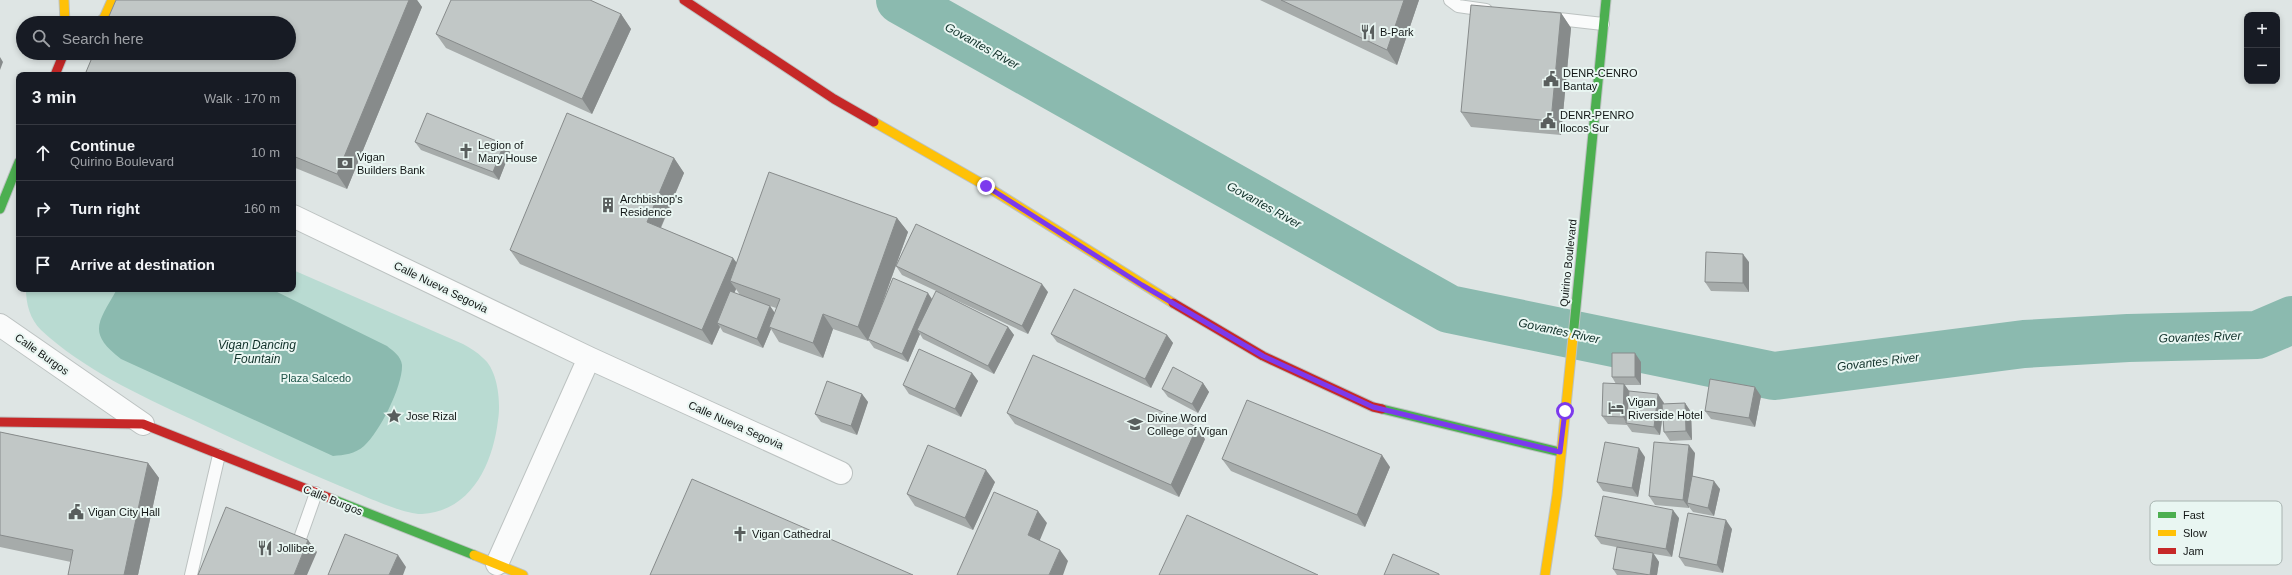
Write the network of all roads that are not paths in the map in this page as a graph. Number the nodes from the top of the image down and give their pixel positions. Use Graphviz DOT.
graph roads {
  1 [pos="64,0"];
  2 [pos="112,0"];
  3 [pos="684,0"];
  4 [pos="1450,0"];
  5 [pos="1606,0"];
  6 [pos="1502,12"];
  7 [pos="65,16"];
  8 [pos="105,16"];
  9 [pos="1540,17"];
  10 [pos="1603,24"];
  11 [pos="61,60"];
  12 [pos="56,72"];
  13 [pos="16,169"];
  14 [pos="0,209"];
  15 [pos="296,217"];
  16 [pos="0,325"];
  17 [pos="589,358"];
  18 [pos="0,422"];
  19 [pos="143,424"];
  20 [pos="1560,452"];
  21 [pos="219,455"];
  22 [pos="841,472"];
  23 [pos="316,493"];
  24 [pos="298,544"];
  25 [pos="497,564"];
  26 [pos="190,575"];
  27 [pos="524,575"];
  28 [pos="1545,575"];
  1 -- 7 [label="street"];
  2 -- 8 [label="street"];
  3 -- 20 [label="street"];
  4 -- 6 [label="lane"];
  5 -- 10 [label="street, Quirino Boulevard"];
  9 -- 10 [label="lane"];
  10 -- 20 [label="street, Quirino Boulevard"];
  11 -- 12 [label="street"];
  13 -- 14 [label="street"];
  15 -- 17 [label="street, Calle Nueva Segovia"];
  16 -- 19 [label="street, Calle Burgos"];
  17 -- 22 [label="street, Calle Nueva Segovia"];
  17 -- 25 [label="street"];
  18 -- 19 [label="street, Calle Burgos"];
  19 -- 21 [label="street, Calle Burgos"];
  20 -- 28 [label="street, Quirino Boulevard"];
  21 -- 23 [label="street, Calle Burgos"];
  21 -- 26 [label="lane"];
  23 -- 24 [label="lane"];
  23 -- 25 [label="street, Calle Burgos"];
  25 -- 27 [label="street, Calle Burgos"];
}
